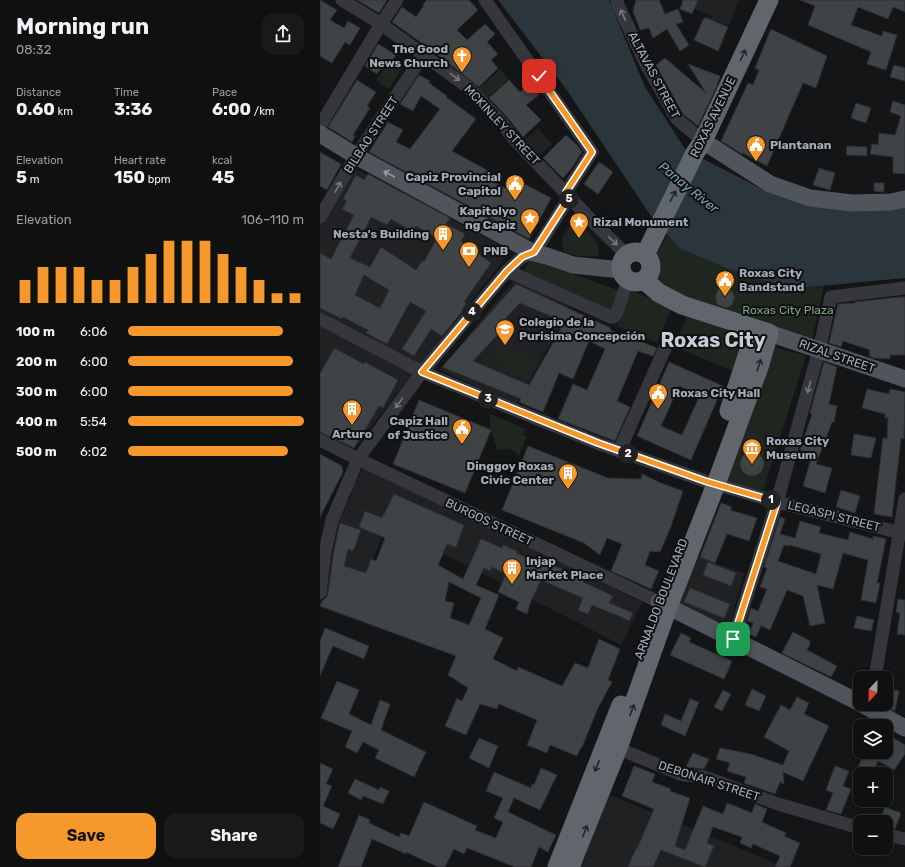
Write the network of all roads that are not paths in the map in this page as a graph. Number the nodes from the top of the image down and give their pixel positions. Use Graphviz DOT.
graph roads {
  1 [pos="342,0"];
  2 [pos="397,0"];
  3 [pos="485,0"];
  4 [pos="617,0"];
  5 [pos="769,0"];
  6 [pos="381,24"];
  7 [pos="424,54"];
  8 [pos="320,126"];
  9 [pos="320,134"];
  10 [pos="699,147"];
  11 [pos="356,156"];
  12 [pos="568,194"];
  13 [pos="905,199"];
  14 [pos="320,217"];
  15 [pos="534,252"];
  16 [pos="633,268"];
  17 [pos="507,271"];
  18 [pos="905,288"];
  19 [pos="320,319"];
  20 [pos="763,331"];
  21 [pos="666,346"];
  22 [pos="819,350"];
  23 [pos="422,372"];
  24 [pos="905,379"];
  25 [pos="320,440"];
  26 [pos="619,451"];
  27 [pos="358,459"];
  28 [pos="711,483"];
  29 [pos="905,499"];
  30 [pos="777,502"];
  31 [pos="902,533"];
  32 [pos="323,550"];
  33 [pos="320,593"];
  34 [pos="664,605"];
  35 [pos="733,639"];
  36 [pos="877,671"];
  37 [pos="853,699"];
  38 [pos="876,711"];
  39 [pos="905,728"];
  40 [pos="612,746"];
  41 [pos="853,826"];
  42 [pos="893,836"];
  43 [pos="905,839"];
  44 [pos="557,867"];
  45 [pos="570,867"];
  1 -- 6 [label="street, MCKINLEY STREET"];
  2 -- 6 [label="street"];
  3 -- 12 [label="street"];
  10 -- 4 [label="street, ALTAVAS STREET, one-way"];
  10 -- 5 [label="highway, ROXAS AVENUE, one-way"];
  6 -- 7 [label="street, MCKINLEY STREET"];
  6 -- 8 [label="street"];
  7 -- 11 [label="street, BILBAO STREET"];
  7 -- 12 [label="street, MCKINLEY STREET, one-way"];
  9 -- 11 [label="main road"];
  10 -- 13 [label="main road"];
  16 -- 10 [label="highway, ROXAS AVENUE, one-way"];
  14 -- 11 [label="street, BILBAO STREET, one-way"];
  15 -- 11 [label="main road, one-way"];
  12 -- 15 [label="street"];
  12 -- 16 [label="street, MCKINLEY STREET, one-way"];
  15 -- 16 [label="main road"];
  15 -- 17 [label="street"];
  16 -- 17 [label="street"];
  16 -- 20 [label="highway"];
  17 -- 23 [label="street"];
  18 -- 22 [label="street"];
  19 -- 23 [label="street, LEGASPI STREET"];
  20 -- 22 [label="main road, RIZAL STREET"];
  20 -- 28 [label="highway, ARNALDO BOULEVARD"];
  21 -- 26 [label="street"];
  22 -- 24 [label="main road, RIZAL STREET"];
  22 -- 30 [label="street, one-way"];
  23 -- 26 [label="street, LEGASPI STREET"];
  23 -- 27 [label="street, one-way"];
  25 -- 27 [label="street, BURGOS STREET"];
  26 -- 28 [label="street, LEGASPI STREET"];
  27 -- 32 [label="street"];
  27 -- 34 [label="street, BURGOS STREET"];
  28 -- 30 [label="street, LEGASPI STREET"];
  28 -- 34 [label="highway, ARNALDO BOULEVARD"];
  29 -- 31 [label="street"];
  30 -- 31 [label="street, LEGASPI STREET"];
  30 -- 35 [label="street"];
  31 -- 36 [label="street"];
  32 -- 33 [label="street"];
  34 -- 35 [label="main road"];
  34 -- 40 [label="highway, ARNALDO BOULEVARD"];
  35 -- 37 [label="main road"];
  38 -- 39 [label="main road"];
  40 -- 41 [label="street, DEBONAIR STREET"];
  40 -- 44 [label="highway, ARNALDO BOULEVARD, one-way"];
  45 -- 40 [label="highway, ARNALDO BOULEVARD, one-way"];
  42 -- 43 [label="street"];
}
